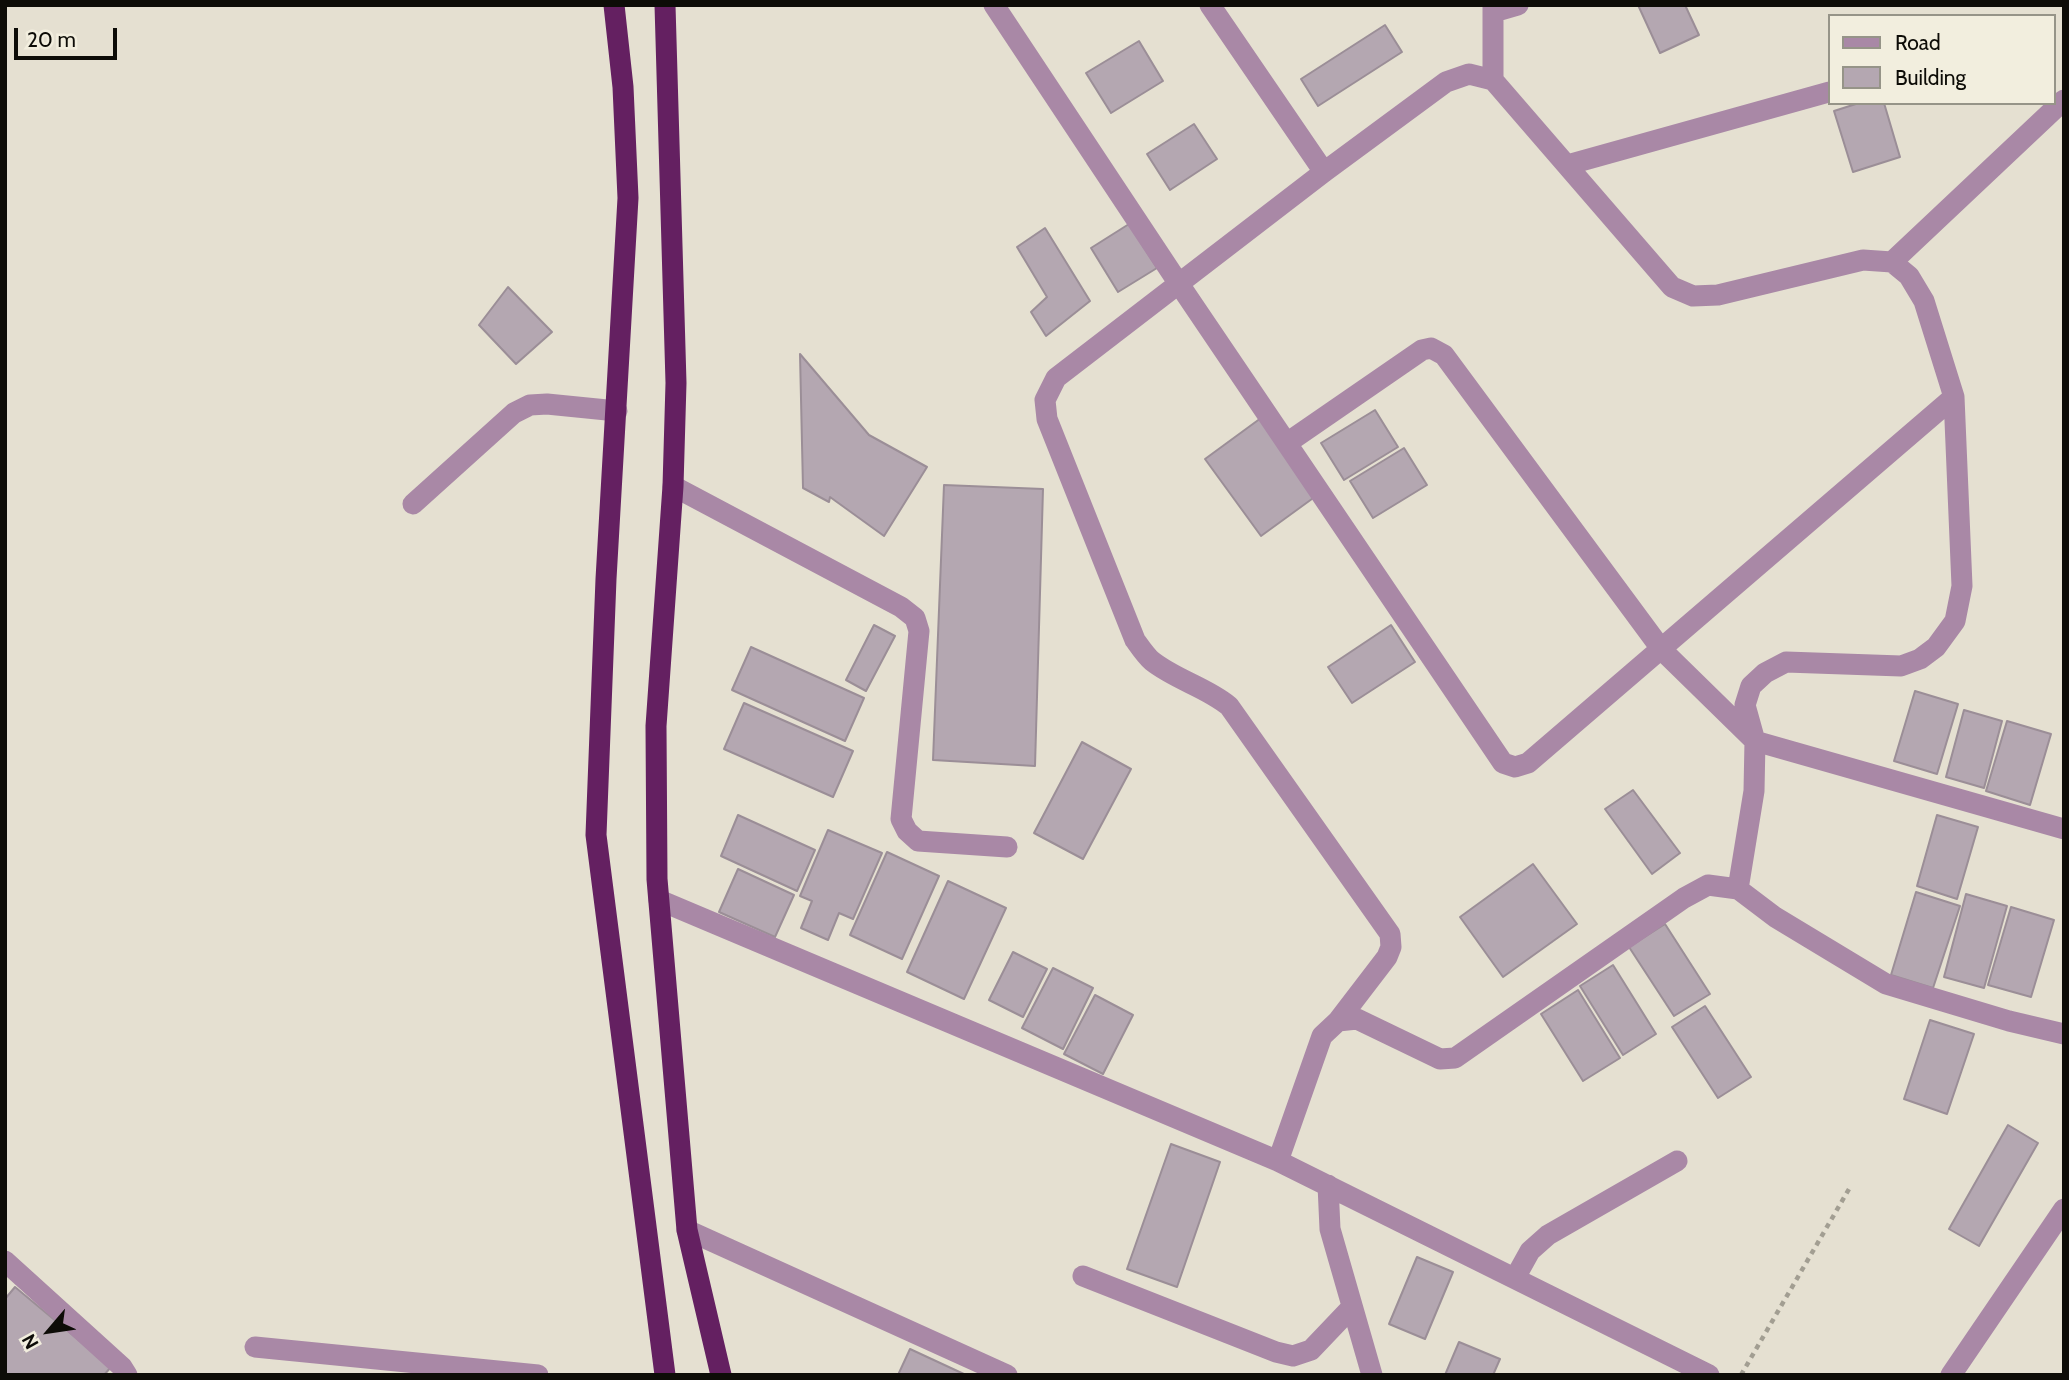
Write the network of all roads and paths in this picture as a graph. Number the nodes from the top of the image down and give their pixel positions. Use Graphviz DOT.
graph roads {
  1 [pos="614,5"];
  2 [pos="665,5"];
  3 [pos="994,5"];
  4 [pos="1210,5"];
  5 [pos="1518,5"];
  6 [pos="1493,8"];
  7 [pos="1493,80"];
  8 [pos="1828,92"];
  9 [pos="2064,100"];
  10 [pos="1567,165"];
  11 [pos="1324,172"];
  12 [pos="1892,262"];
  13 [pos="1179,284"];
  14 [pos="1954,397"];
  15 [pos="617,411"];
  16 [pos="1287,443"];
  17 [pos="673,486"];
  18 [pos="413,504"];
  19 [pos="1662,650"];
  20 [pos="1755,741"];
  21 [pos="2064,828"];
  22 [pos="1007,846"];
  23 [pos="1738,889"];
  24 [pos="659,900"];
  25 [pos="1338,1020"];
  26 [pos="2064,1034"];
  27 [pos="1278,1161"];
  28 [pos="1678,1161"];
  29 [pos="1328,1185"];
  30 [pos="1849,1189"];
  31 [pos="2064,1209"];
  32 [pos="687,1230"];
  33 [pos="5,1261"];
  34 [pos="1083,1276"];
  35 [pos="1515,1278"];
  36 [pos="1351,1308"];
  37 [pos="255,1347"];
  38 [pos="127,1375"];
  39 [pos="538,1375"];
  40 [pos="665,1375"];
  41 [pos="721,1375"];
  42 [pos="1007,1375"];
  43 [pos="1372,1375"];
  44 [pos="1709,1375"];
  45 [pos="1741,1375"];
  46 [pos="1951,1375"];
  1 -- 15 [label="highway"];
  2 -- 17 [label="highway"];
  3 -- 13 [label="street"];
  4 -- 11 [label="street"];
  5 -- 6 [label="street"];
  6 -- 7 [label="street"];
  7 -- 10 [label="street"];
  7 -- 11 [label="street"];
  8 -- 10 [label="street"];
  9 -- 12 [label="street"];
  10 -- 12 [label="street"];
  11 -- 13 [label="street"];
  12 -- 14 [label="street"];
  13 -- 16 [label="street"];
  13 -- 25 [label="street"];
  14 -- 19 [label="street"];
  14 -- 20 [label="street"];
  15 -- 18 [label="street"];
  15 -- 40 [label="highway"];
  16 -- 19 [label="street"];
  16 -- 19 [label="street"];
  17 -- 22 [label="street"];
  17 -- 24 [label="highway"];
  19 -- 20 [label="street"];
  20 -- 21 [label="street"];
  20 -- 23 [label="street"];
  23 -- 25 [label="street"];
  23 -- 26 [label="street"];
  24 -- 27 [label="street"];
  24 -- 32 [label="highway"];
  25 -- 27 [label="street"];
  27 -- 29 [label="street"];
  28 -- 35 [label="street"];
  29 -- 35 [label="street"];
  29 -- 36 [label="street"];
  30 -- 45 [label="path"];
  31 -- 46 [label="street"];
  32 -- 41 [label="highway"];
  32 -- 42 [label="street"];
  33 -- 38 [label="street"];
  34 -- 36 [label="street"];
  35 -- 44 [label="street"];
  36 -- 43 [label="street"];
  37 -- 39 [label="street"];
}
